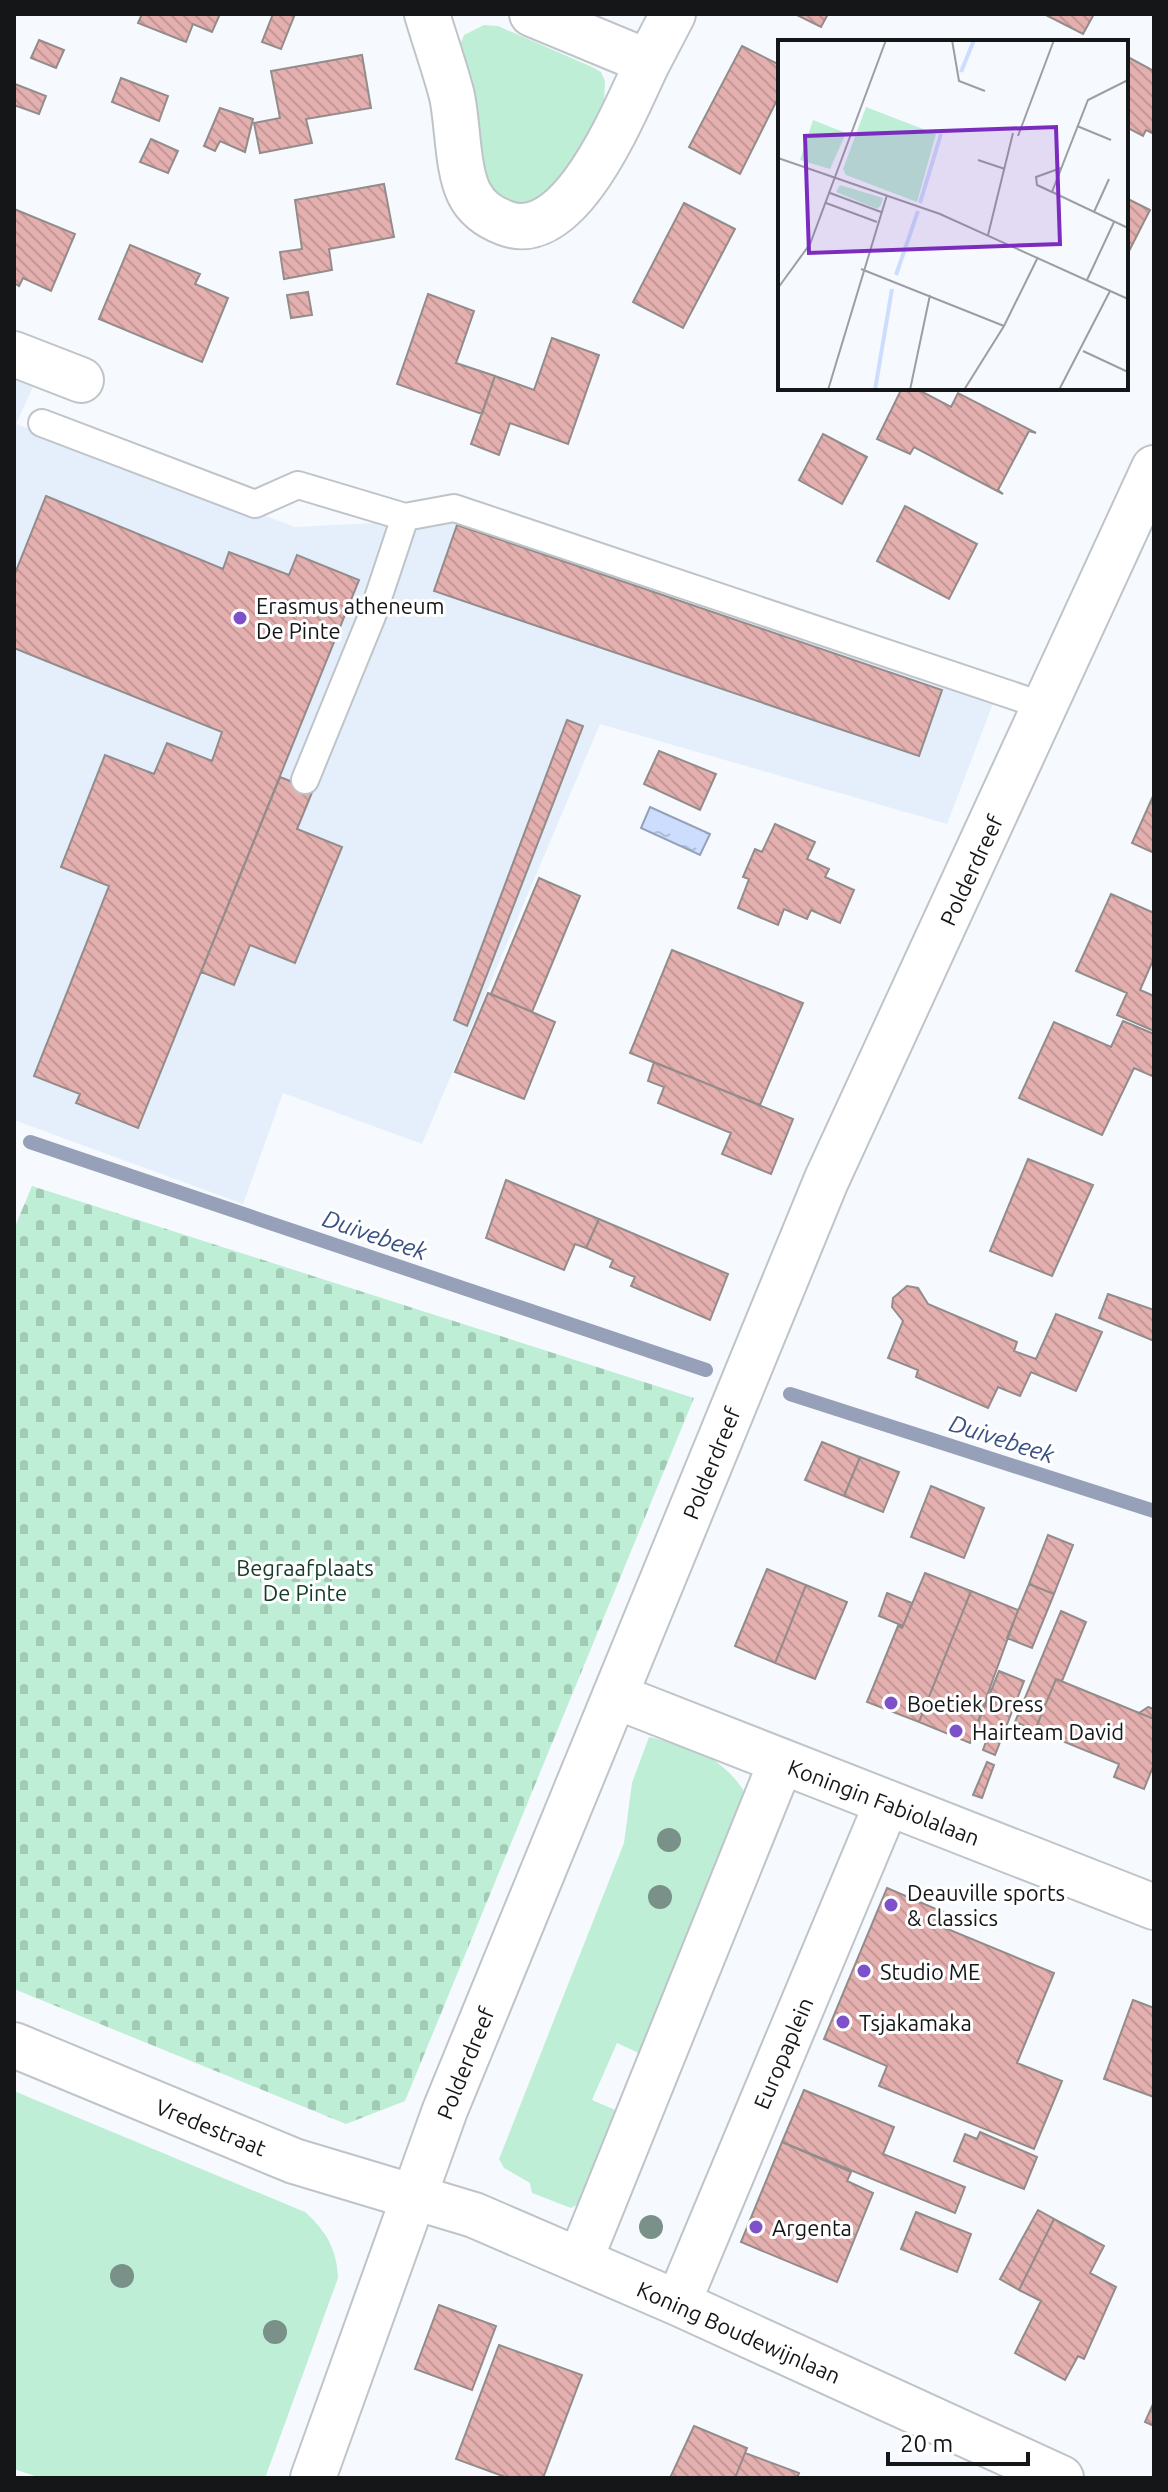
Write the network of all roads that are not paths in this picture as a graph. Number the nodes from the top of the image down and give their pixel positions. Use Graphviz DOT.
graph roads {
  1 [pos="427,14"];
  2 [pos="532,14"];
  3 [pos="673,14"];
  4 [pos="648,62"];
  5 [pos="14,354"];
  6 [pos="81,380"];
  7 [pos="42,423"];
  8 [pos="1154,468"];
  9 [pos="405,517"];
  10 [pos="1047,707"];
  11 [pos="305,780"];
  12 [pos="615,1696"];
  13 [pos="781,1762"];
  14 [pos="887,1803"];
  15 [pos="1154,1907"];
  16 [pos="14,2045"];
  17 [pos="413,2197"];
  18 [pos="580,2260"];
  19 [pos="678,2303"];
  20 [pos="313,2478"];
  21 [pos="1061,2478"];
  1 -- 4 [label="street"];
  2 -- 4 [label="street"];
  3 -- 4 [label="street"];
  5 -- 6 [label="street"];
  7 -- 9 [label="lane"];
  8 -- 10 [label="street, Polderdreef"];
  9 -- 10 [label="lane"];
  9 -- 11 [label="lane"];
  10 -- 12 [label="street, Polderdreef"];
  12 -- 13 [label="street, Koningin Fabiolalaan"];
  12 -- 17 [label="street, Polderdreef"];
  13 -- 14 [label="street, Koningin Fabiolalaan"];
  13 -- 18 [label="street"];
  14 -- 15 [label="street, Koningin Fabiolalaan"];
  14 -- 19 [label="street, Europaplein"];
  16 -- 17 [label="street, Vredestraat"];
  17 -- 18 [label="street, Koning Boudewijnlaan"];
  17 -- 20 [label="street, Polderdreef"];
  18 -- 19 [label="street, Koning Boudewijnlaan"];
  19 -- 21 [label="street, Koning Boudewijnlaan"];
}
